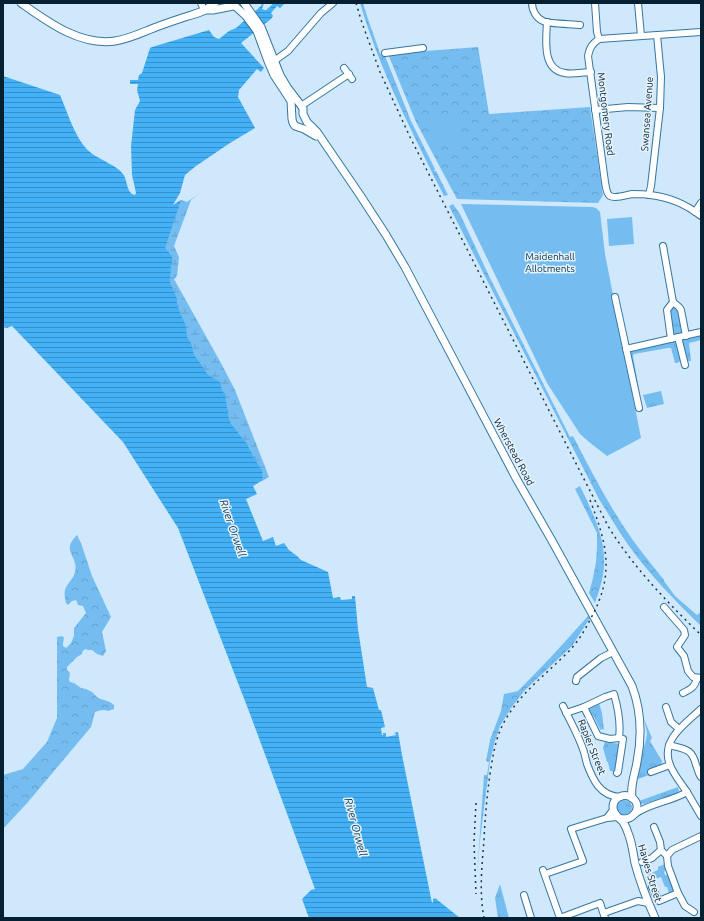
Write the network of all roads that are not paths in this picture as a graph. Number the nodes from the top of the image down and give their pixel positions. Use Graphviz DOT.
graph roads {
  1 [pos="21,3"];
  2 [pos="201,3"];
  3 [pos="215,3"];
  4 [pos="244,3"];
  5 [pos="333,3"];
  6 [pos="532,3"];
  7 [pos="595,3"];
  8 [pos="638,3"];
  9 [pos="234,4"];
  10 [pos="205,10"];
  11 [pos="248,14"];
  12 [pos="547,22"];
  13 [pos="580,25"];
  14 [pos="259,29"];
  15 [pos="701,32"];
  16 [pos="657,35"];
  17 [pos="641,36"];
  18 [pos="599,39"];
  19 [pos="423,48"];
  20 [pos="385,53"];
  21 [pos="274,61"];
  22 [pos="344,68"];
  23 [pos="591,72"];
  24 [pos="301,106"];
  25 [pos="660,108"];
  26 [pos="595,110"];
  27 [pos="303,114"];
  28 [pos="297,126"];
  29 [pos="324,143"];
  30 [pos="649,195"];
  31 [pos="701,202"];
  32 [pos="695,212"];
  33 [pos="701,216"];
  34 [pos="663,246"];
  35 [pos="614,297"];
  36 [pos="673,302"];
  37 [pos="701,332"];
  38 [pos="686,336"];
  39 [pos="678,337"];
  40 [pos="671,339"];
  41 [pos="626,349"];
  42 [pos="685,365"];
  43 [pos="639,408"];
  44 [pos="664,608"];
  45 [pos="612,652"];
  46 [pos="699,678"];
  47 [pos="576,681"];
  48 [pos="684,693"];
  49 [pos="563,706"];
  50 [pos="584,707"];
  51 [pos="666,707"];
  52 [pos="701,709"];
  53 [pos="566,713"];
  54 [pos="679,729"];
  55 [pos="619,738"];
  56 [pos="669,746"];
  57 [pos="670,766"];
  58 [pos="651,772"];
  59 [pos="617,774"];
  60 [pos="701,777"];
  61 [pos="631,785"];
  62 [pos="605,792"];
  63 [pos="687,792"];
  64 [pos="621,796"];
  65 [pos="634,801"];
  66 [pos="613,806"];
  67 [pos="652,806"];
  68 [pos="634,816"];
  69 [pos="701,816"];
  70 [pos="606,818"];
  71 [pos="618,818"];
  72 [pos="654,827"];
  73 [pos="629,834"];
  74 [pos="701,836"];
  75 [pos="660,850"];
  76 [pos="667,856"];
  77 [pos="642,862"];
  78 [pos="652,887"];
  79 [pos="644,893"];
  80 [pos="678,893"];
  81 [pos="524,895"];
  82 [pos="638,901"];
  83 [pos="648,903"];
  84 [pos="694,912"];
  85 [pos="604,915"];
  86 [pos="531,918"];
  87 [pos="560,918"];
  88 [pos="655,918"];
  1 -- 10 [label="main road"];
  2 -- 10 [label="street"];
  3 -- 10 [label="main road"];
  4 -- 11 [label="main road, Wherstead Road"];
  5 -- 21 [label="street"];
  6 -- 12 [label="street"];
  7 -- 18 [label="street"];
  8 -- 17 [label="street"];
  9 -- 10 [label="main road"];
  9 -- 11 [label="main road, Wherstead Road"];
  11 -- 14 [label="main road, Wherstead Road"];
  12 -- 13 [label="street"];
  12 -- 23 [label="street"];
  14 -- 21 [label="main road, Wherstead Road"];
  14 -- 28 [label="main road, Wherstead Road"];
  15 -- 16 [label="street"];
  16 -- 17 [label="street"];
  16 -- 25 [label="street, Swansea Avenue"];
  17 -- 18 [label="street"];
  18 -- 23 [label="street, Montgomery Road"];
  19 -- 20 [label="street"];
  21 -- 24 [label="main road, Wherstead Road"];
  22 -- 24 [label="street"];
  23 -- 26 [label="street, Montgomery Road"];
  24 -- 27 [label="main road, Wherstead Road"];
  25 -- 26 [label="street"];
  25 -- 30 [label="street, Swansea Avenue"];
  26 -- 30 [label="street, Montgomery Road"];
  27 -- 28 [label="main road"];
  27 -- 29 [label="main road, Wherstead Road"];
  28 -- 29 [label="main road, Wherstead Road"];
  29 -- 45 [label="main road, Wherstead Road"];
  30 -- 32 [label="street"];
  31 -- 32 [label="street"];
  32 -- 33 [label="street"];
  34 -- 36 [label="street"];
  35 -- 41 [label="street"];
  36 -- 38 [label="street"];
  36 -- 40 [label="street"];
  37 -- 38 [label="street"];
  38 -- 39 [label="street"];
  39 -- 40 [label="street"];
  39 -- 42 [label="street"];
  40 -- 41 [label="street"];
  41 -- 43 [label="street"];
  44 -- 46 [label="street"];
  45 -- 47 [label="street"];
  45 -- 61 [label="main road, Wherstead Road"];
  46 -- 48 [label="street"];
  49 -- 53 [label="street, Rapier Street"];
  50 -- 53 [label="street"];
  50 -- 55 [label="street"];
  50 -- 55 [label="street"];
  51 -- 54 [label="street"];
  52 -- 54 [label="street"];
  53 -- 62 [label="street, Rapier Street"];
  54 -- 56 [label="street"];
  55 -- 59 [label="street"];
  56 -- 57 [label="street"];
  56 -- 60 [label="street"];
  57 -- 58 [label="street"];
  57 -- 63 [label="street"];
  61 -- 64 [label="main road, Wherstead Road"];
  61 -- 65 [label="main road, Wherstead Road"];
  62 -- 64 [label="street"];
  62 -- 66 [label="street, Rapier Street"];
  63 -- 67 [label="street"];
  63 -- 69 [label="street"];
  64 -- 65 [label="main road"];
  64 -- 66 [label="main road"];
  65 -- 67 [label="street"];
  65 -- 68 [label="main road"];
  66 -- 70 [label="street"];
  66 -- 71 [label="main road"];
  67 -- 68 [label="street"];
  68 -- 71 [label="main road"];
  68 -- 73 [label="main road, Hawes Street"];
  70 -- 71 [label="street"];
  70 -- 87 [label="street"];
  71 -- 73 [label="main road, Hawes Street"];
  72 -- 75 [label="street"];
  73 -- 79 [label="main road, Hawes Street"];
  74 -- 76 [label="street"];
  75 -- 76 [label="street"];
  75 -- 77 [label="street"];
  76 -- 80 [label="street"];
  78 -- 80 [label="street"];
  79 -- 82 [label="street"];
  79 -- 83 [label="main road, Hawes Street"];
  80 -- 84 [label="street"];
  81 -- 86 [label="street"];
  82 -- 83 [label="street"];
  82 -- 85 [label="street"];
  83 -- 88 [label="main road, Hawes Street"];
  85 -- 87 [label="street"];
}
